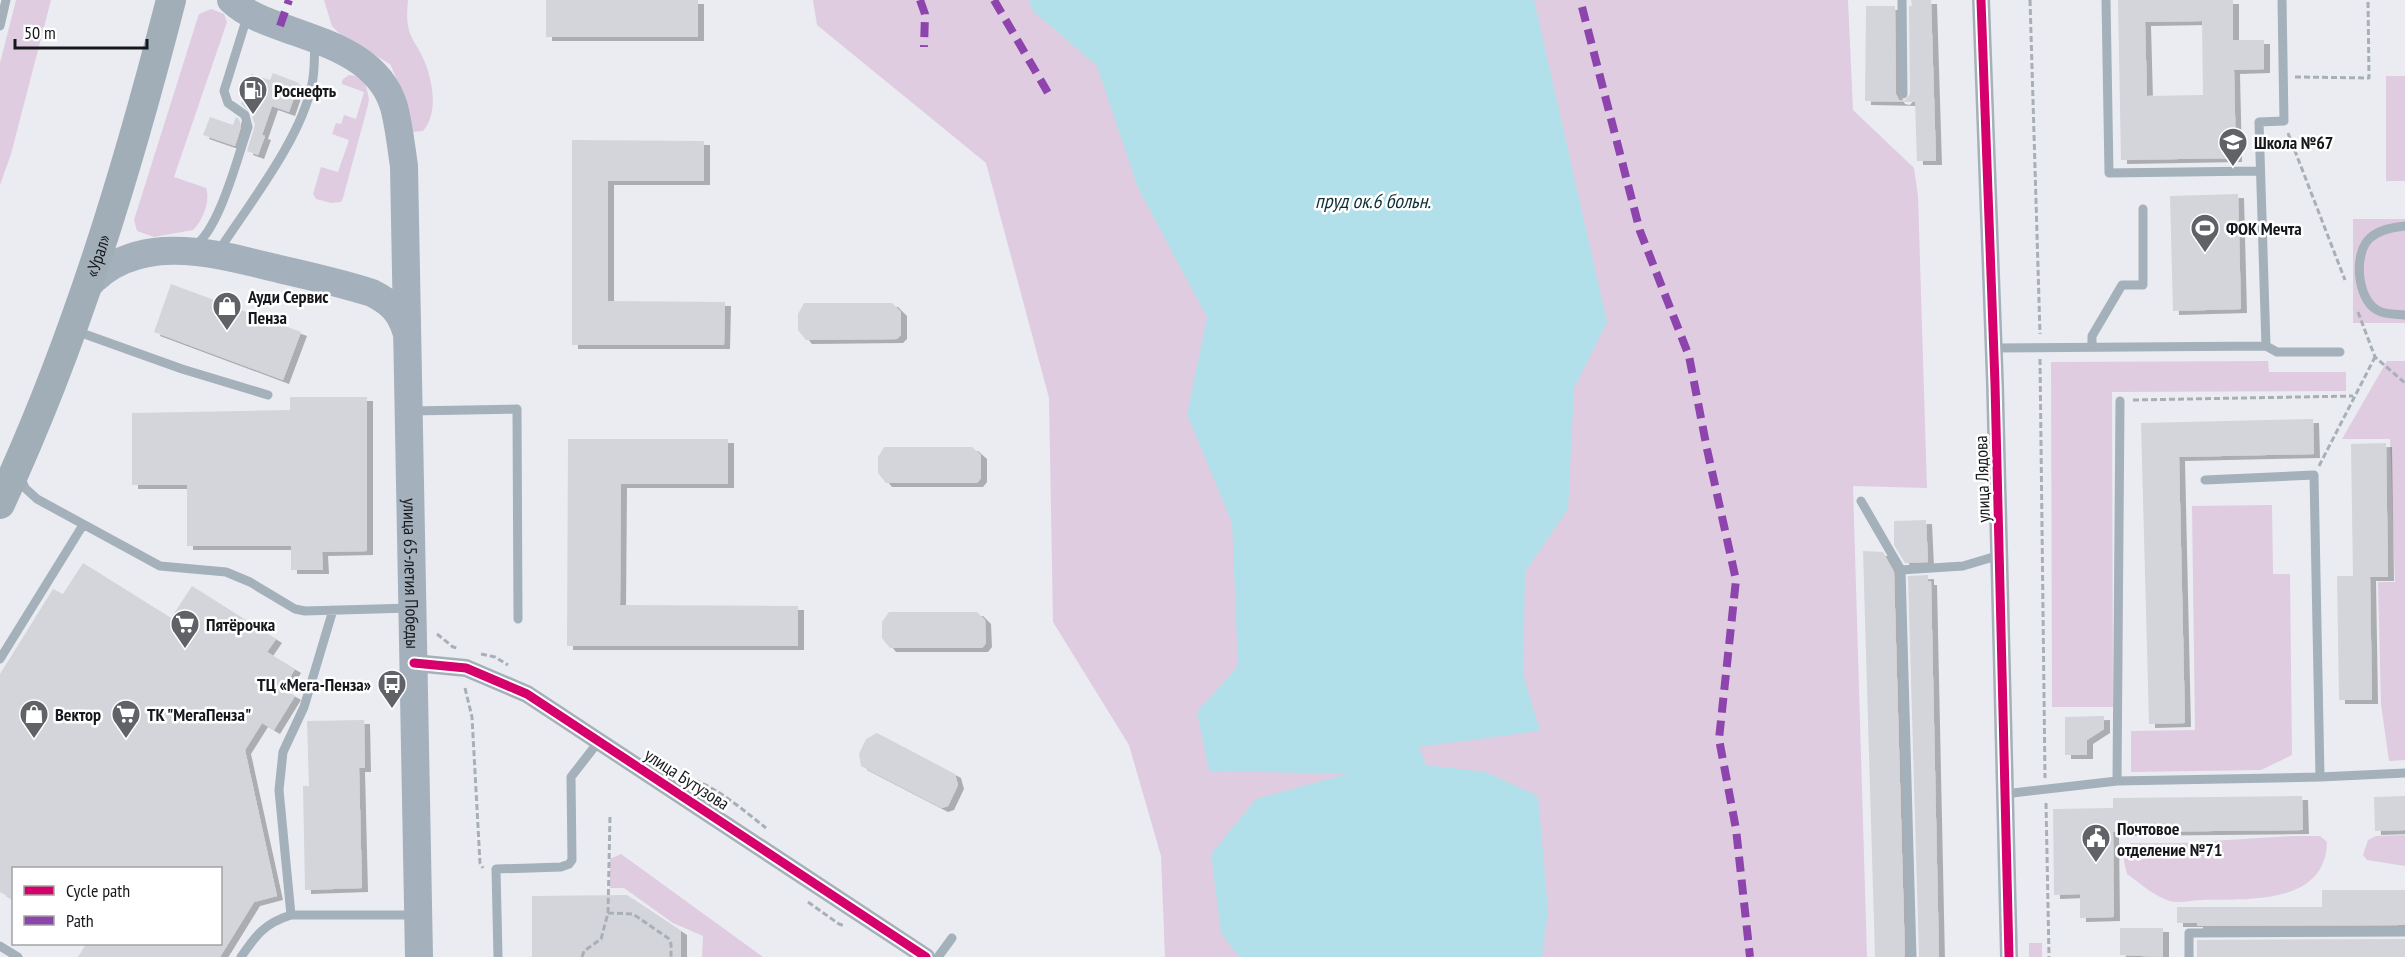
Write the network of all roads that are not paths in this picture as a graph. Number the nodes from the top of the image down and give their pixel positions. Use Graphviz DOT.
graph roads {
  1 [pos="6,0"];
  2 [pos="152,0"];
  3 [pos="171,0"];
  4 [pos="1902,0"];
  5 [pos="1981,0"];
  6 [pos="2106,0"];
  7 [pos="2282,0"];
  8 [pos="240,7"];
  9 [pos="0,26"];
  10 [pos="315,39"];
  11 [pos="1903,94"];
  12 [pos="2259,171"];
  13 [pos="2144,209"];
  14 [pos="2405,226"];
  15 [pos="96,233"];
  16 [pos="172,251"];
  17 [pos="217,254"];
  18 [pos="86,288"];
  19 [pos="2405,315"];
  20 [pos="72,330"];
  21 [pos="407,333"];
  22 [pos="2092,346"];
  23 [pos="2266,346"];
  24 [pos="1994,348"];
  25 [pos="2340,352"];
  26 [pos="267,395"];
  27 [pos="2120,400"];
  28 [pos="409,411"];
  29 [pos="11,457"];
  30 [pos="2205,480"];
  31 [pos="37,500"];
  32 [pos="9,501"];
  33 [pos="1861,501"];
  34 [pos="83,525"];
  35 [pos="1960,554"];
  36 [pos="2000,555"];
  37 [pos="1963,566"];
  38 [pos="1901,570"];
  39 [pos="413,608"];
  40 [pos="333,610"];
  41 [pos="518,619"];
  42 [pos="0,659"];
  43 [pos="414,663"];
  44 [pos="599,741"];
  45 [pos="2405,773"];
  46 [pos="2320,777"];
  47 [pos="2117,781"];
  48 [pos="2004,794"];
  49 [pos="291,915"];
  50 [pos="418,915"];
  51 [pos="2405,932"];
  52 [pos="952,938"];
  53 [pos="0,946"];
  54 [pos="18,957"];
  55 [pos="241,957"];
  56 [pos="419,957"];
  57 [pos="498,957"];
  58 [pos="926,957"];
  59 [pos="938,957"];
  60 [pos="1912,957"];
  61 [pos="2009,957"];
  62 [pos="2189,957"];
  1 -- 9 [label="lane"];
  2 -- 15 [label="highway, «Урал»"];
  3 -- 15 [label="highway, «Урал»"];
  4 -- 11 [label="lane"];
  5 -- 24 [label="street, улица Лядова"];
  6 -- 12 [label="lane"];
  7 -- 12 [label="lane"];
  8 -- 10 [label="main road, улица 65-летия Победы"];
  8 -- 16 [label="lane"];
  10 -- 17 [label="lane"];
  10 -- 21 [label="main road, улица 65-летия Победы"];
  12 -- 23 [label="lane"];
  13 -- 22 [label="lane"];
  14 -- 19 [label="lane"];
  15 -- 16 [label="main road"];
  15 -- 18 [label="highway, «Урал»"];
  15 -- 29 [label="highway, «Урал»"];
  16 -- 17 [label="main road"];
  16 -- 18 [label="main road"];
  17 -- 21 [label="main road"];
  18 -- 20 [label="highway, «Урал»"];
  20 -- 26 [label="lane"];
  20 -- 29 [label="highway, «Урал»"];
  21 -- 28 [label="main road, улица 65-летия Победы"];
  22 -- 23 [label="lane"];
  22 -- 24 [label="lane"];
  23 -- 25 [label="lane"];
  24 -- 36 [label="street, улица Лядова"];
  27 -- 47 [label="lane"];
  28 -- 39 [label="main road, улица 65-летия Победы"];
  28 -- 41 [label="lane"];
  29 -- 31 [label="lane"];
  29 -- 32 [label="highway, «Урал»"];
  30 -- 46 [label="lane"];
  31 -- 32 [label="lane"];
  31 -- 34 [label="lane"];
  33 -- 38 [label="lane"];
  34 -- 40 [label="lane"];
  34 -- 42 [label="lane"];
  35 -- 37 [label="lane"];
  36 -- 37 [label="lane"];
  36 -- 48 [label="street, улица Лядова"];
  37 -- 38 [label="lane"];
  38 -- 60 [label="lane"];
  39 -- 40 [label="lane"];
  39 -- 43 [label="main road, улица 65-летия Победы"];
  40 -- 49 [label="lane"];
  43 -- 44 [label="street, улица Бутузова"];
  43 -- 50 [label="main road, улица 65-летия Победы"];
  44 -- 57 [label="lane"];
  44 -- 58 [label="street, улица Бутузова"];
  45 -- 46 [label="lane"];
  46 -- 47 [label="lane"];
  47 -- 48 [label="lane"];
  48 -- 61 [label="street, улица Лядова"];
  49 -- 50 [label="lane"];
  49 -- 55 [label="lane"];
  50 -- 56 [label="main road, улица 65-летия Победы"];
  51 -- 62 [label="lane"];
  52 -- 59 [label="lane"];
  53 -- 54 [label="lane"];
}
